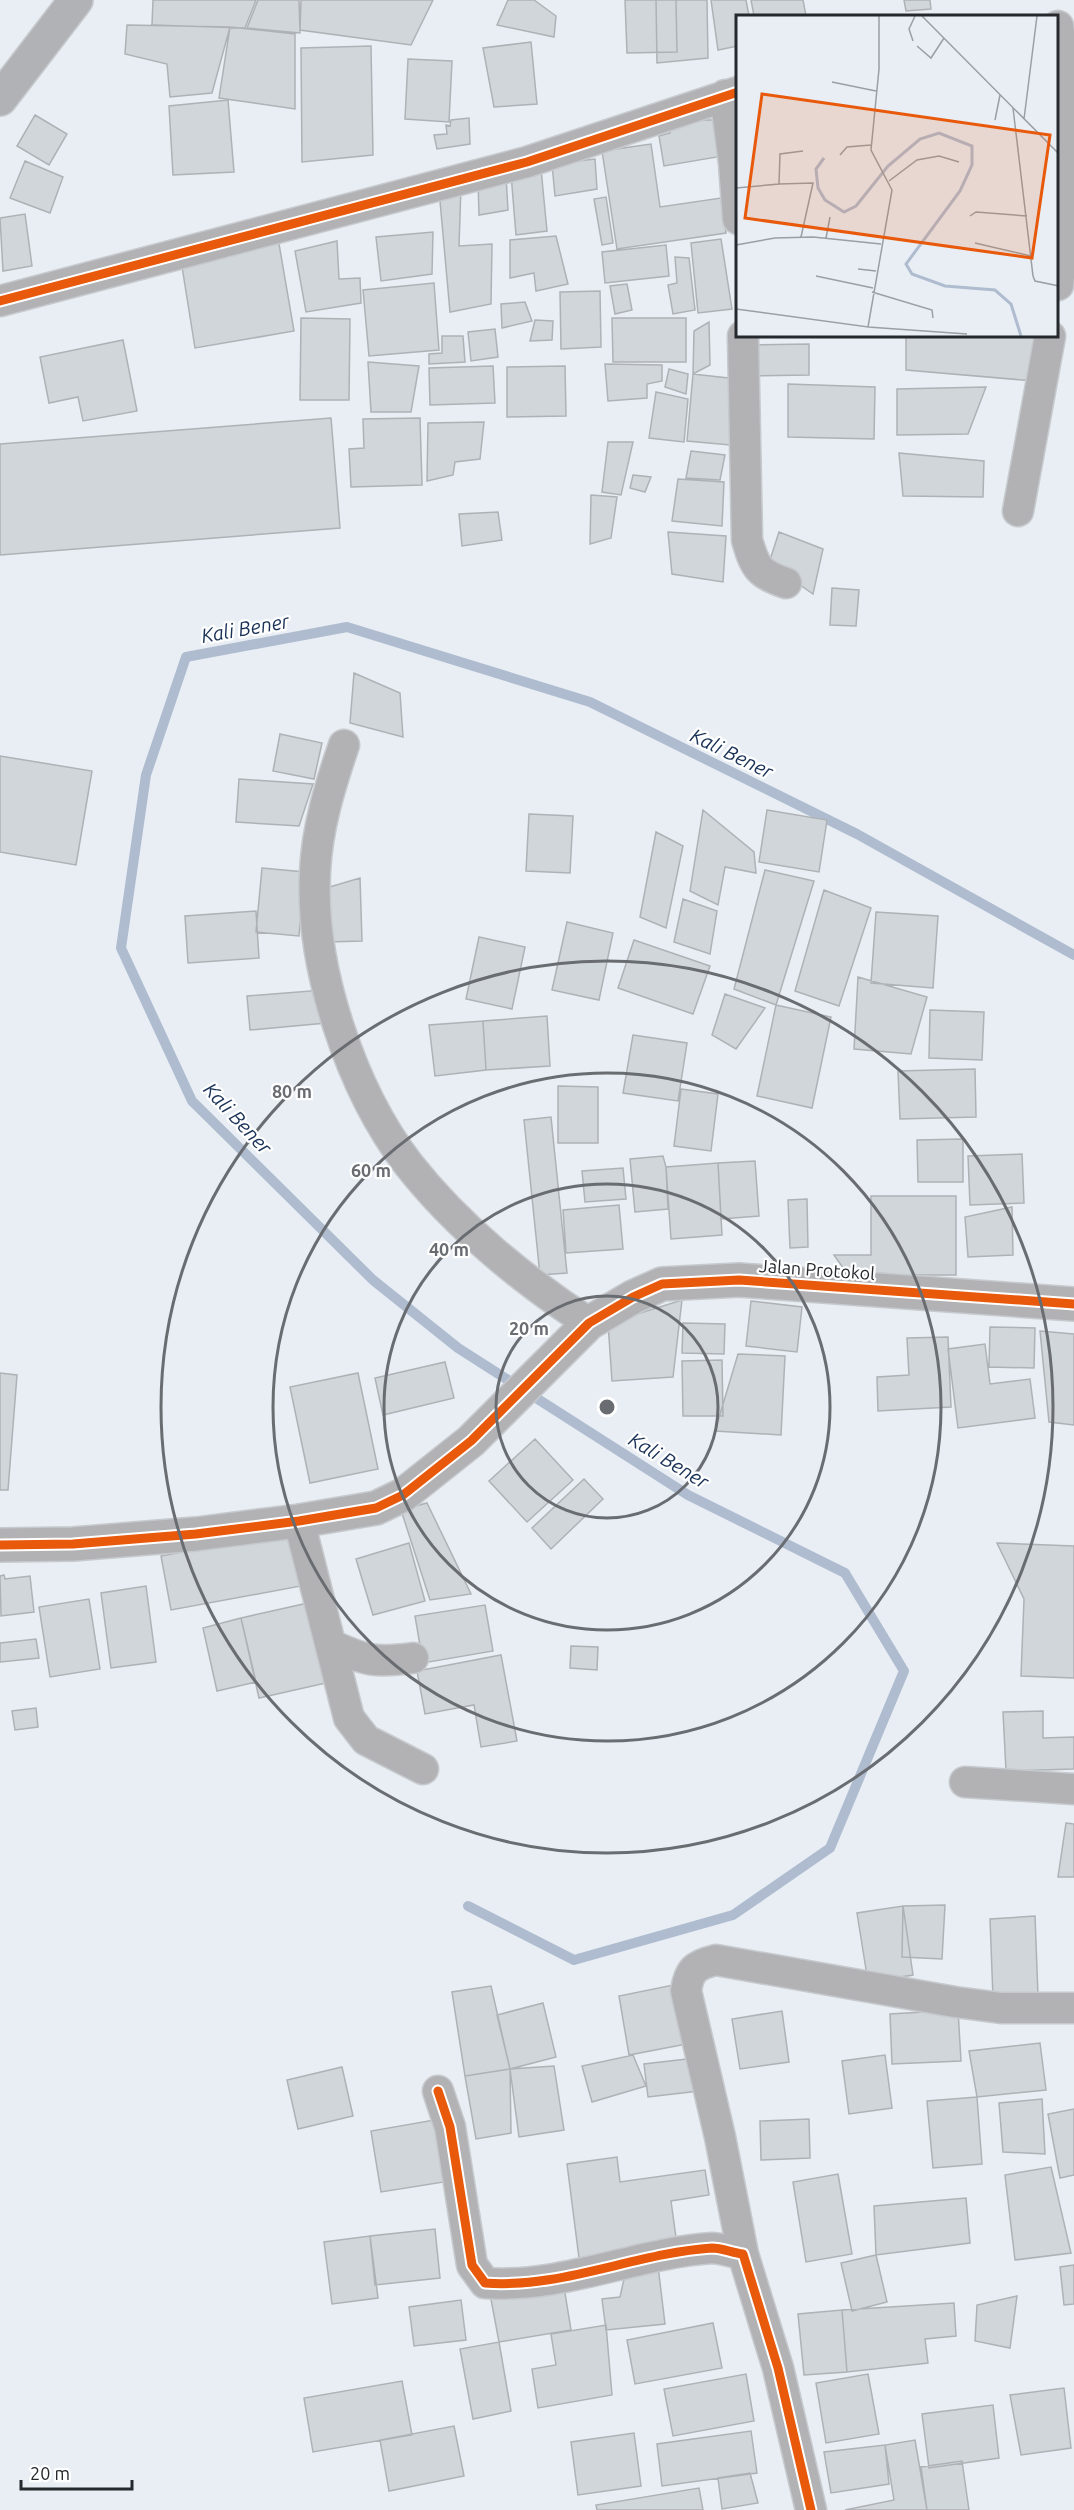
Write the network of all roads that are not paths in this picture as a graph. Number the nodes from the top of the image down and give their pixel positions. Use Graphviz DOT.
graph roads {
  1 [pos="76,0"];
  2 [pos="1074,14"];
  3 [pos="1059,17"];
  4 [pos="1059,38"];
  5 [pos="731,94"];
  6 [pos="0,99"];
  7 [pos="736,192"];
  8 [pos="1059,274"];
  9 [pos="0,301"];
  10 [pos="743,338"];
  11 [pos="1050,338"];
  12 [pos="1018,511"];
  13 [pos="786,583"];
  14 [pos="344,745"];
  15 [pos="1074,1304"];
  16 [pos="582,1331"];
  17 [pos="299,1521"];
  18 [pos="0,1545"];
  19 [pos="331,1645"];
  20 [pos="414,1658"];
  21 [pos="423,1768"];
  22 [pos="965,1782"];
  23 [pos="1074,1789"];
  24 [pos="1074,2008"];
  25 [pos="438,2091"];
  26 [pos="743,2254"];
  27 [pos="812,2510"];
  1 -- 6 [label="main road"];
  2 -- 3 [label="street"];
  4 -- 8 [label="street"];
  5 -- 7 [label="street"];
  5 -- 9 [label="street"];
  10 -- 13 [label="street"];
  11 -- 12 [label="street"];
  14 -- 16 [label="street"];
  15 -- 16 [label="street, Jalan Protokol"];
  16 -- 17 [label="street, Jalan Protokol"];
  17 -- 18 [label="street, Jalan Protokol"];
  17 -- 19 [label="street"];
  19 -- 20 [label="street"];
  19 -- 21 [label="street"];
  22 -- 23 [label="street"];
  24 -- 26 [label="street"];
  25 -- 26 [label="street"];
  26 -- 27 [label="street"];
}
